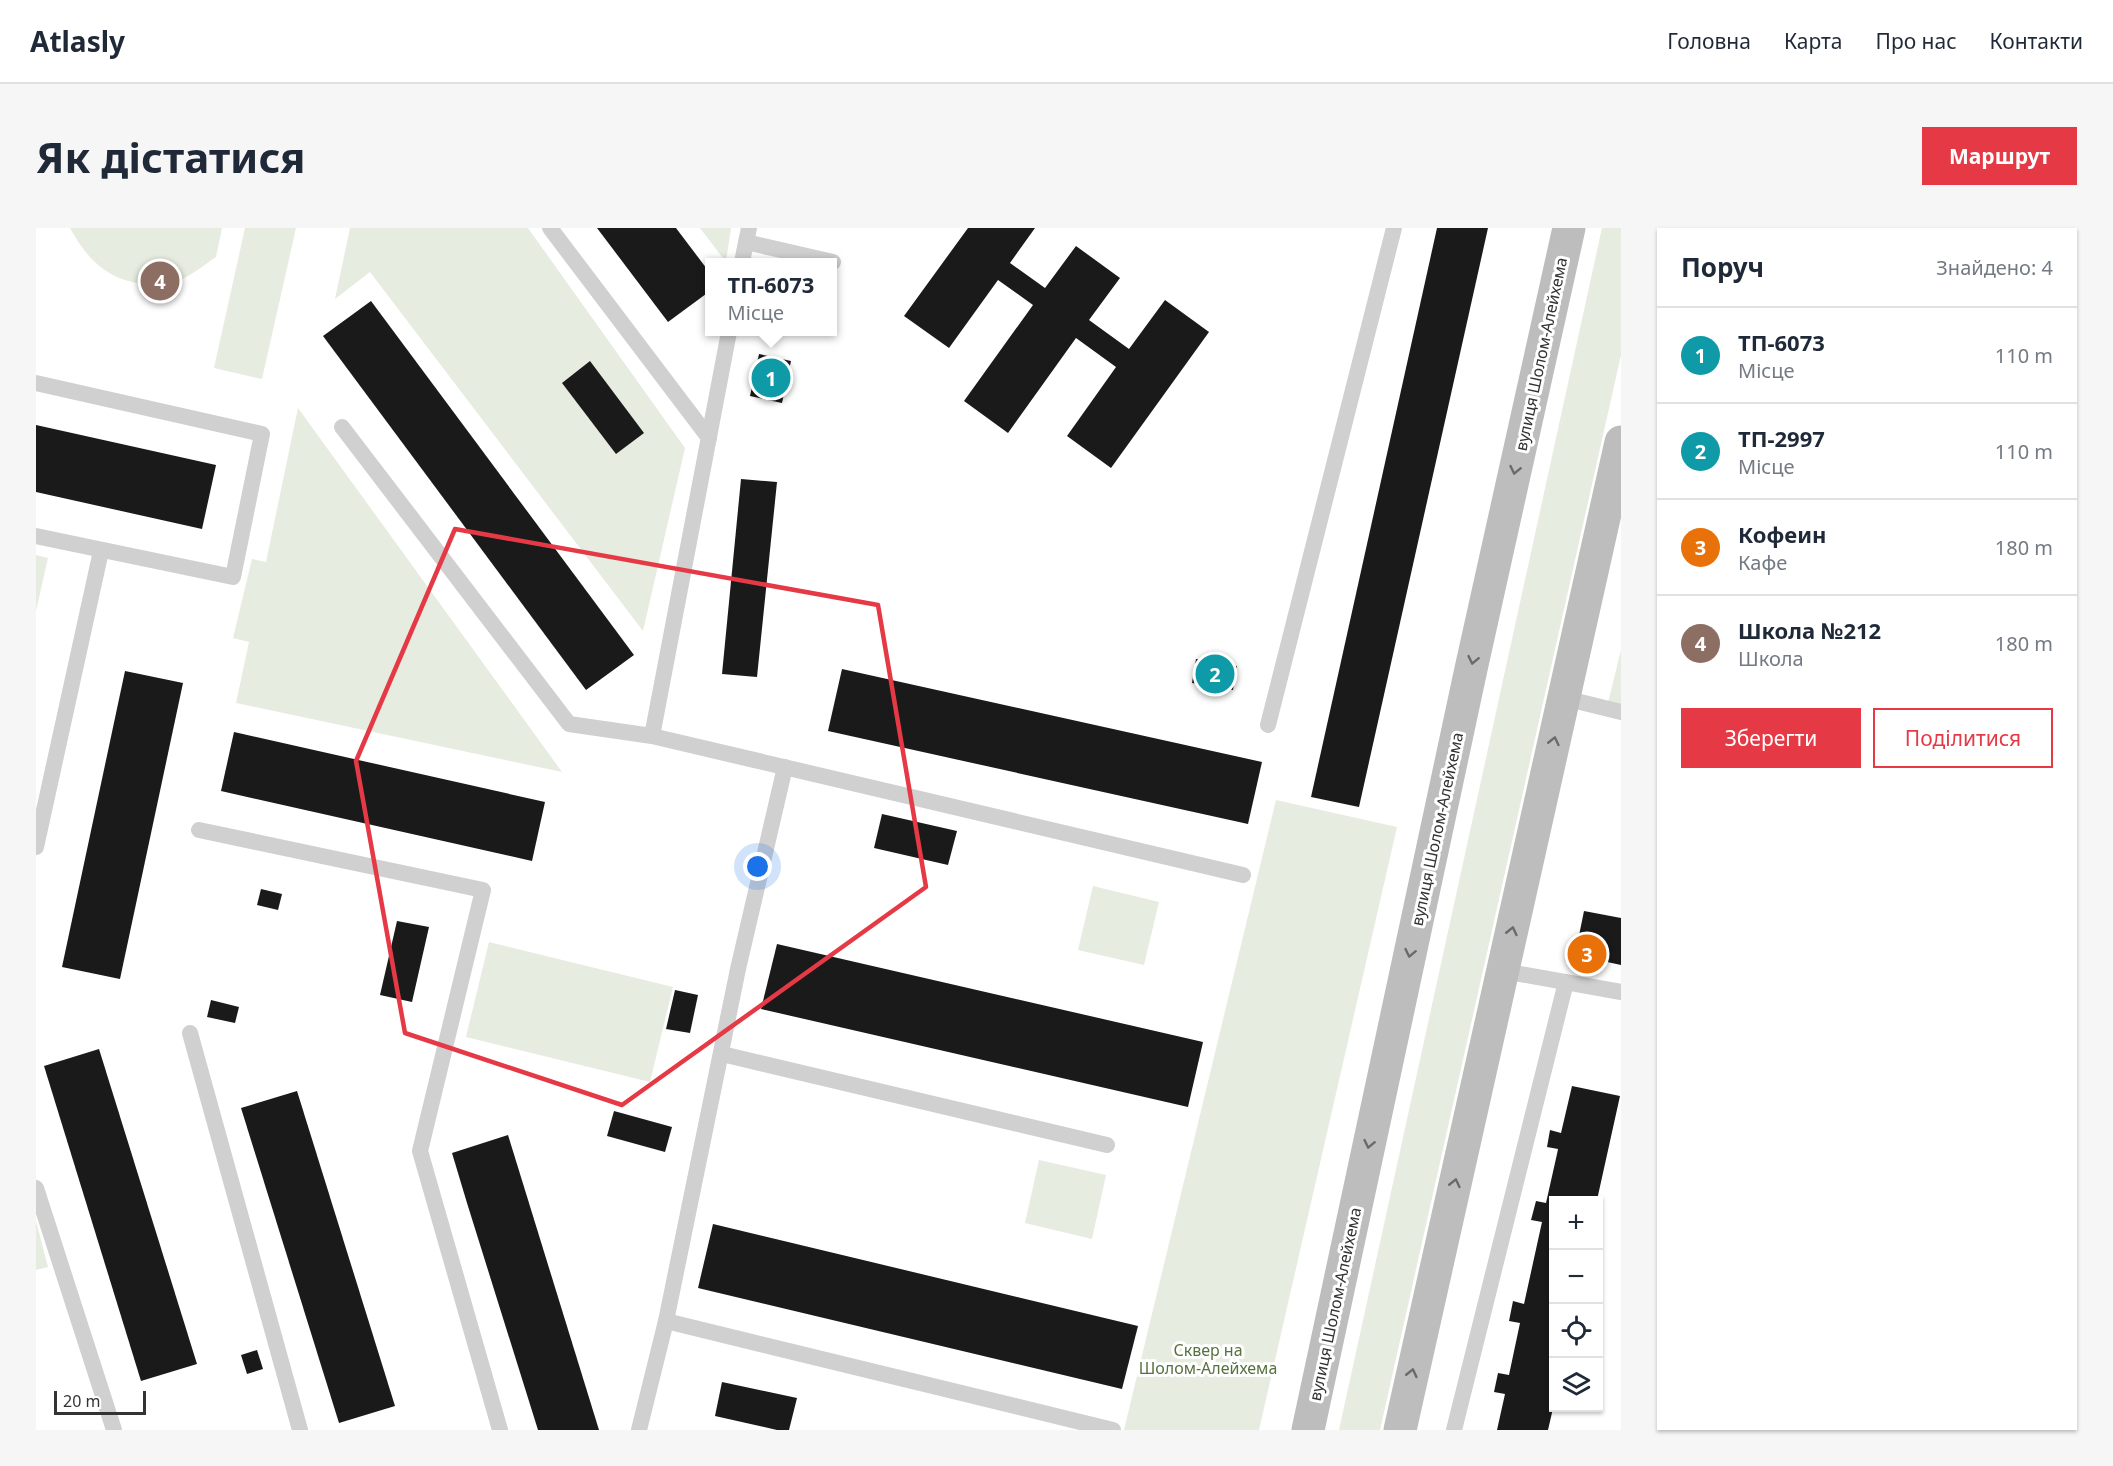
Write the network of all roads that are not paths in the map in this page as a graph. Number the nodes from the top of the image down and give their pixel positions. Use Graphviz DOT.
graph roads {
  1 [pos="550,228"];
  2 [pos="1394,228"];
  3 [pos="1569,228"];
  4 [pos="748,235"];
  5 [pos="743,258"];
  6 [pos="820,258"];
  7 [pos="728,336"];
  8 [pos="36,383"];
  9 [pos="342,427"];
  10 [pos="709,438"];
  11 [pos="1621,442"];
  12 [pos="36,536"];
  13 [pos="101,550"];
  14 [pos="1564,698"];
  15 [pos="1621,712"];
  16 [pos="1268,725"];
  17 [pos="652,736"];
  18 [pos="785,766"];
  19 [pos="199,830"];
  20 [pos="36,848"];
  21 [pos="1243,875"];
  22 [pos="1503,971"];
  23 [pos="1566,982"];
  24 [pos="1621,992"];
  25 [pos="190,1033"];
  26 [pos="722,1054"];
  27 [pos="1107,1145"];
  28 [pos="36,1188"];
  29 [pos="666,1321"];
  30 [pos="114,1430"];
  31 [pos="300,1430"];
  32 [pos="500,1430"];
  33 [pos="639,1430"];
  34 [pos="1113,1430"];
  35 [pos="1308,1430"];
  36 [pos="1400,1430"];
  37 [pos="1454,1430"];
  1 -- 10 [label="lane"];
  2 -- 16 [label="lane"];
  3 -- 35 [label="street, вулиця Шолом-Алейхема, one-way"];
  4 -- 5 [label="lane"];
  4 -- 6 [label="lane"];
  7 -- 10 [label="lane"];
  8 -- 13 [label="lane"];
  9 -- 17 [label="lane"];
  10 -- 17 [label="lane"];
  11 -- 14 [label="street"];
  12 -- 13 [label="lane"];
  13 -- 20 [label="lane"];
  14 -- 15 [label="lane"];
  22 -- 14 [label="street, one-way"];
  17 -- 18 [label="lane"];
  18 -- 21 [label="lane"];
  18 -- 26 [label="lane"];
  19 -- 32 [label="lane"];
  22 -- 23 [label="lane"];
  36 -- 22 [label="street, one-way"];
  23 -- 24 [label="lane"];
  23 -- 37 [label="lane"];
  25 -- 31 [label="lane"];
  26 -- 27 [label="lane"];
  26 -- 29 [label="lane"];
  28 -- 30 [label="lane"];
  29 -- 33 [label="lane"];
  29 -- 34 [label="lane"];
}
